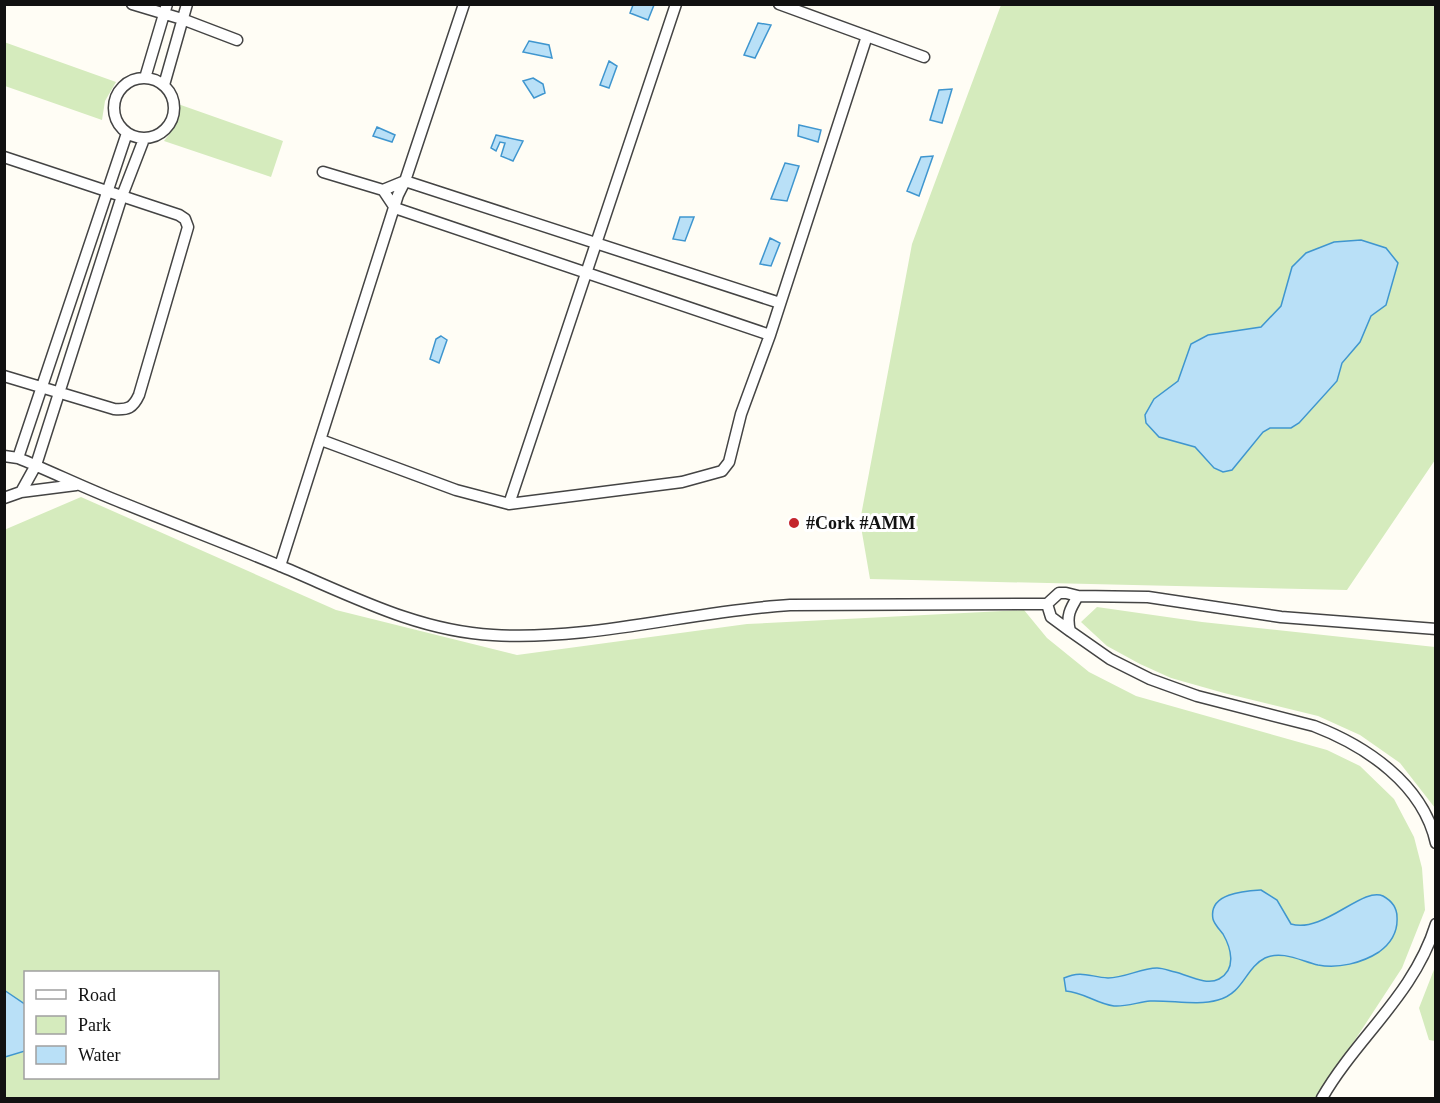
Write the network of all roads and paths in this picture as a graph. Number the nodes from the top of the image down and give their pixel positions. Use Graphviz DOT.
graph roads {
  1 [pos="132,4"];
  2 [pos="187,4"];
  3 [pos="464,4"];
  4 [pos="676,4"];
  5 [pos="779,4"];
  6 [pos="166,10"];
  7 [pos="182,19"];
  8 [pos="867,36"];
  9 [pos="237,40"];
  10 [pos="924,57"];
  11 [pos="146,78"];
  12 [pos="164,85"];
  13 [pos="127,133"];
  14 [pos="144,139"];
  15 [pos="4,157"];
  16 [pos="323,172"];
  17 [pos="405,182"];
  18 [pos="383,190"];
  19 [pos="107,192"];
  20 [pos="122,196"];
  21 [pos="395,208"];
  22 [pos="596,243"];
  23 [pos="586,272"];
  24 [pos="780,303"];
  25 [pos="770,335"];
  26 [pos="4,376"];
  27 [pos="42,387"];
  28 [pos="60,392"];
  29 [pos="321,440"];
  30 [pos="4,456"];
  31 [pos="18,458"];
  32 [pos="36,465"];
  33 [pos="79,485"];
  34 [pos="21,492"];
  35 [pos="4,498"];
  36 [pos="509,504"];
  37 [pos="280,566"];
  38 [pos="1078,596"];
  39 [pos="1047,604"];
  40 [pos="1436,629"];
  41 [pos="1070,631"];
  42 [pos="1436,843"];
  43 [pos="1436,924"];
  44 [pos="1322,1098"];
  1 -- 6 [label="street"];
  2 -- 7 [label="street"];
  3 -- 17 [label="street"];
  4 -- 22 [label="street"];
  5 -- 8 [label="street"];
  6 -- 7 [label="street"];
  6 -- 11 [label="street"];
  7 -- 9 [label="street"];
  7 -- 12 [label="street"];
  8 -- 10 [label="street"];
  8 -- 24 [label="street"];
  11 -- 12 [label="street"];
  11 -- 13 [label="street"];
  12 -- 14 [label="street"];
  13 -- 14 [label="street"];
  13 -- 19 [label="street"];
  14 -- 20 [label="street"];
  15 -- 19 [label="street"];
  16 -- 18 [label="street"];
  17 -- 18 [label="street"];
  17 -- 21 [label="street"];
  17 -- 22 [label="street"];
  18 -- 21 [label="street"];
  19 -- 20 [label="street"];
  19 -- 27 [label="street"];
  20 -- 28 [label="street"];
  20 -- 28 [label="street"];
  21 -- 23 [label="street"];
  21 -- 29 [label="street"];
  22 -- 23 [label="street"];
  22 -- 24 [label="street"];
  23 -- 25 [label="street"];
  23 -- 36 [label="street"];
  24 -- 25 [label="street"];
  25 -- 36 [label="street"];
  26 -- 27 [label="street"];
  27 -- 28 [label="street"];
  27 -- 31 [label="street"];
  28 -- 32 [label="street"];
  29 -- 36 [label="street"];
  29 -- 37 [label="street"];
  30 -- 31 [label="street"];
  31 -- 32 [label="street"];
  32 -- 33 [label="street"];
  32 -- 34 [label="street"];
  33 -- 34 [label="street"];
  33 -- 37 [label="street"];
  34 -- 35 [label="street"];
  37 -- 39 [label="street"];
  38 -- 39 [label="street"];
  38 -- 40 [label="street"];
  38 -- 41 [label="street"];
  39 -- 41 [label="street"];
  41 -- 42 [label="street"];
  43 -- 44 [label="street"];
}
